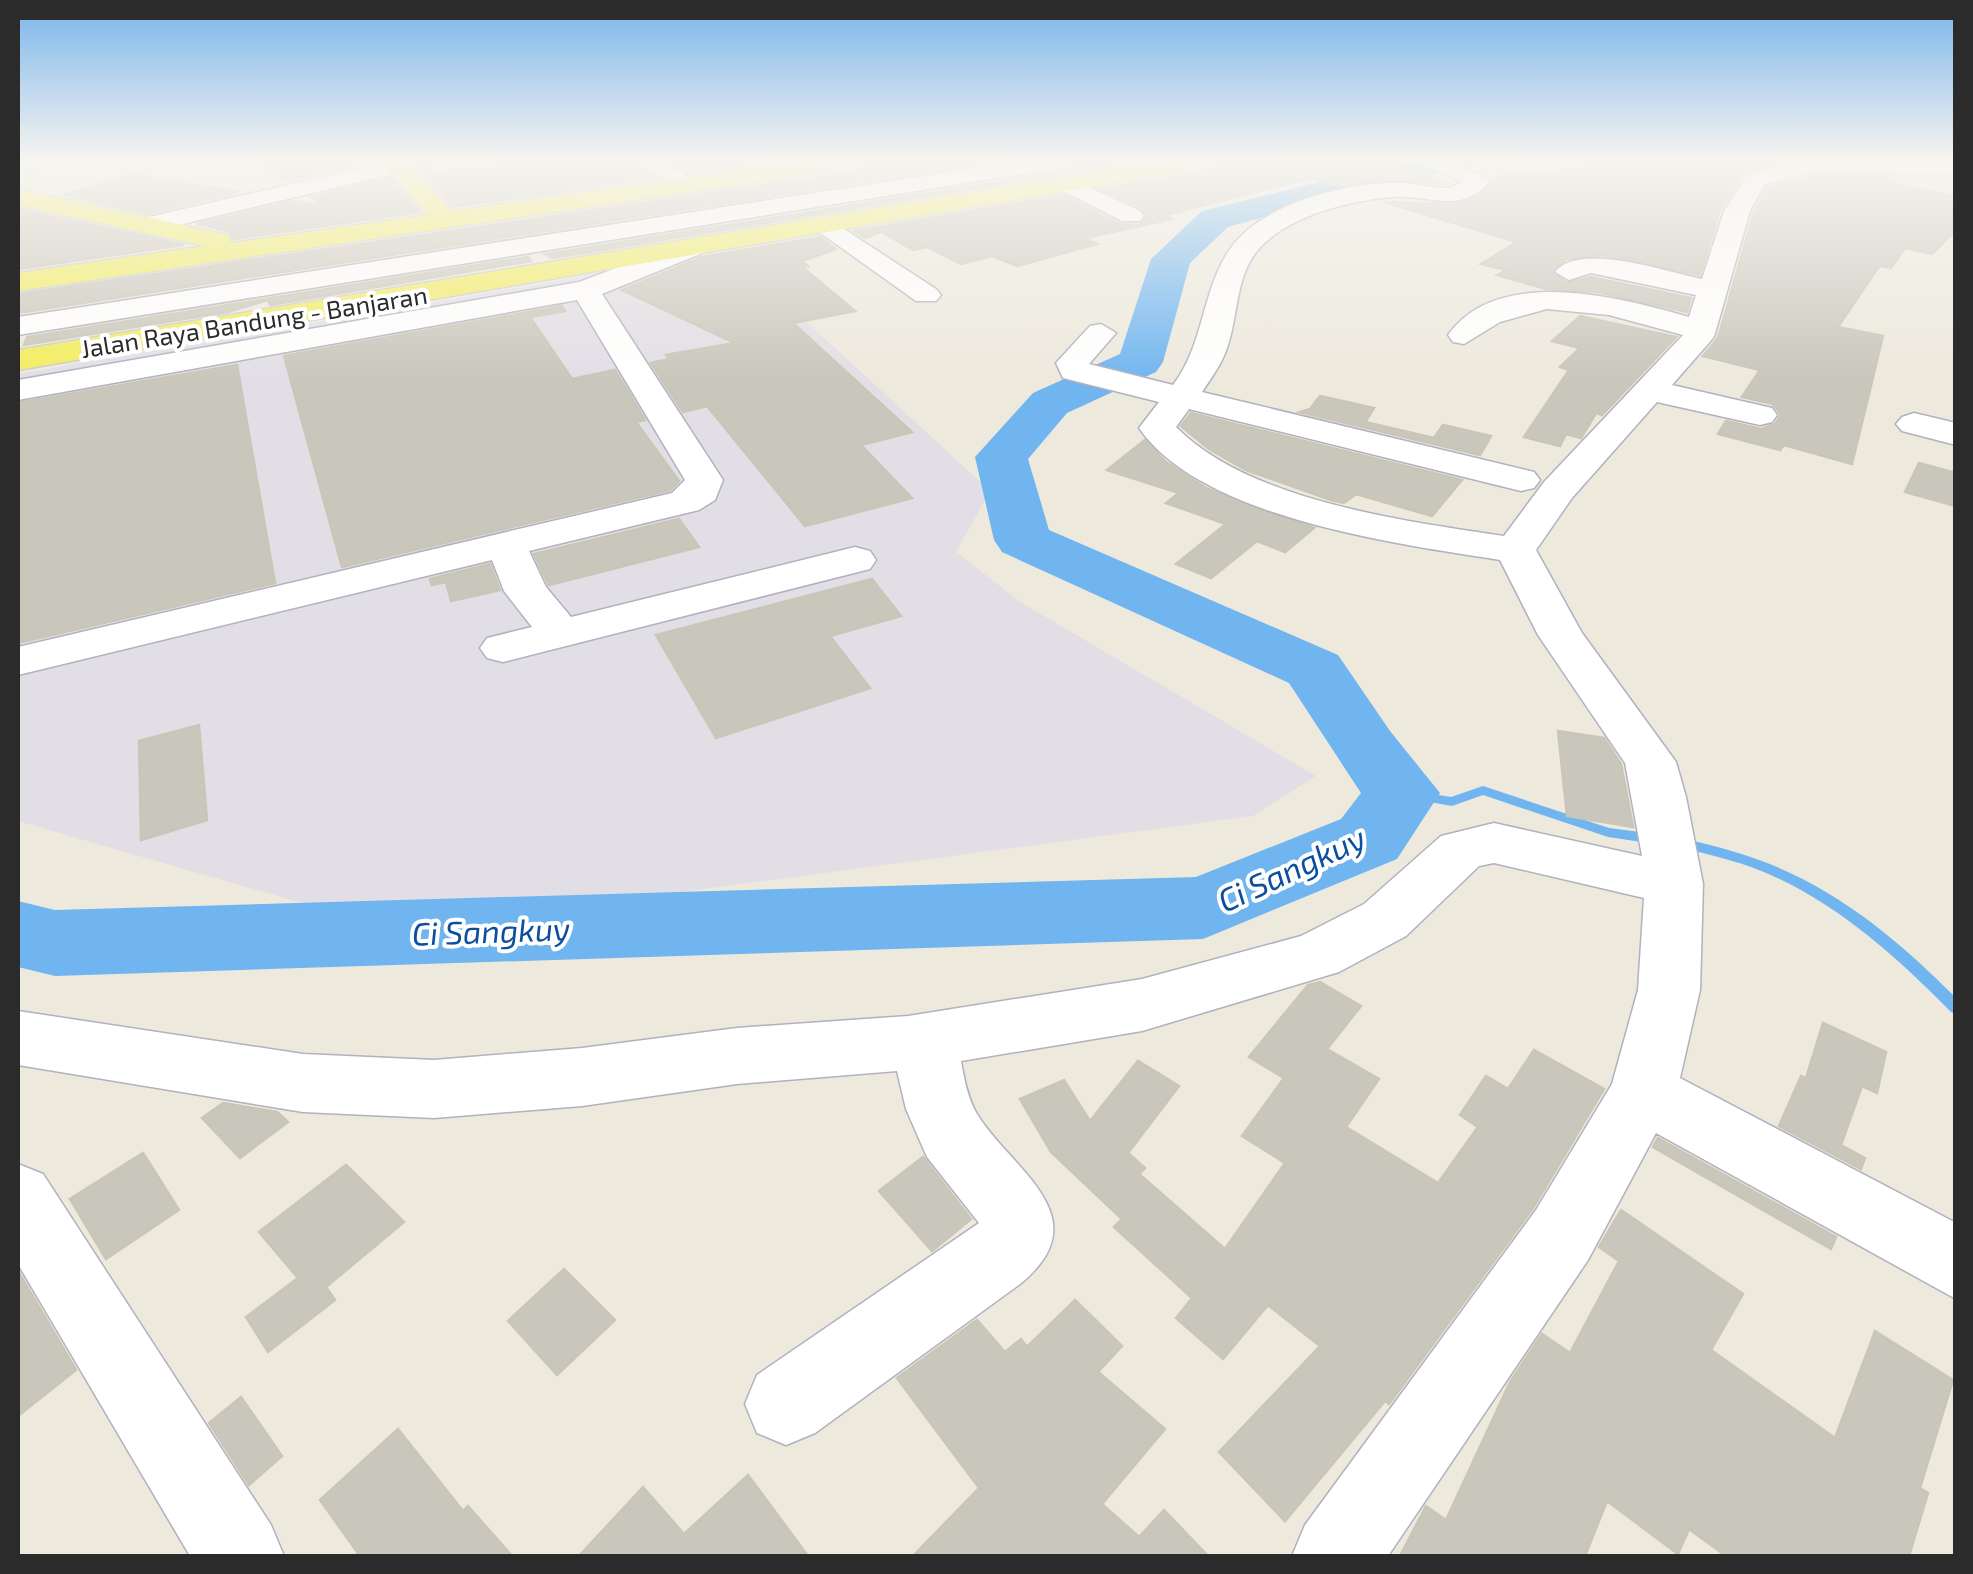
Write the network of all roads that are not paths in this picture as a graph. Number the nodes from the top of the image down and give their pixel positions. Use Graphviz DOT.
graph roads {
  1 [pos="194,234"];
  2 [pos="346,234"];
  3 [pos="626,234"];
  4 [pos="766,234"];
  5 [pos="839,234"];
  6 [pos="1260,234"];
  7 [pos="1729,234"];
  8 [pos="260,247"];
  9 [pos="690,248"];
  10 [pos="1569,272"];
  11 [pos="24,281"];
  12 [pos="286,283"];
  13 [pos="1710,289"];
  14 [pos="585,290"];
  15 [pos="926,295"];
  16 [pos="18,309"];
  17 [pos="18,326"];
  18 [pos="1700,330"];
  19 [pos="1100,333"];
  20 [pos="1464,335"];
  21 [pos="18,360"];
  22 [pos="18,390"];
  23 [pos="1650,390"];
  24 [pos="1165,395"];
  25 [pos="1760,415"];
  26 [pos="1914,424"];
  27 [pos="1956,434"];
  28 [pos="1522,480"];
  29 [pos="505,542"];
  30 [pos="1515,550"];
  31 [pos="855,560"];
  32 [pos="561,634"];
  33 [pos="503,648"];
  34 [pos="18,660"];
  35 [pos="1669,859"];
  36 [pos="18,1038"];
  37 [pos="924,1040"];
  38 [pos="1643,1092"];
  39 [pos="18,1198"];
  40 [pos="1956,1263"];
  41 [pos="786,1404"];
  42 [pos="240,1556"];
  43 [pos="1336,1556"];
  1 -- 8 [label="main road"];
  2 -- 8 [label="main road"];
  3 -- 12 [label="street"];
  4 -- 9 [label="main road, Jalan Raya Bandung - Banjaran"];
  5 -- 15 [label="street"];
  6 -- 24 [label="street"];
  7 -- 13 [label="street"];
  8 -- 11 [label="main road"];
  8 -- 12 [label="street"];
  9 -- 14 [label="street"];
  9 -- 21 [label="main road, Jalan Raya Bandung - Banjaran"];
  10 -- 13 [label="street"];
  11 -- 16 [label="street"];
  12 -- 17 [label="street"];
  13 -- 18 [label="street"];
  14 -- 22 [label="street"];
  14 -- 29 [label="street"];
  18 -- 20 [label="street"];
  18 -- 23 [label="street"];
  19 -- 24 [label="street"];
  23 -- 25 [label="street"];
  23 -- 30 [label="street"];
  24 -- 28 [label="street"];
  24 -- 30 [label="street"];
  26 -- 27 [label="street"];
  29 -- 32 [label="street"];
  29 -- 34 [label="street"];
  30 -- 35 [label="street"];
  31 -- 32 [label="street"];
  32 -- 33 [label="street"];
  35 -- 37 [label="street"];
  35 -- 38 [label="street"];
  36 -- 37 [label="street"];
  37 -- 41 [label="street"];
  38 -- 40 [label="street"];
  38 -- 43 [label="street"];
  39 -- 42 [label="street"];
}
